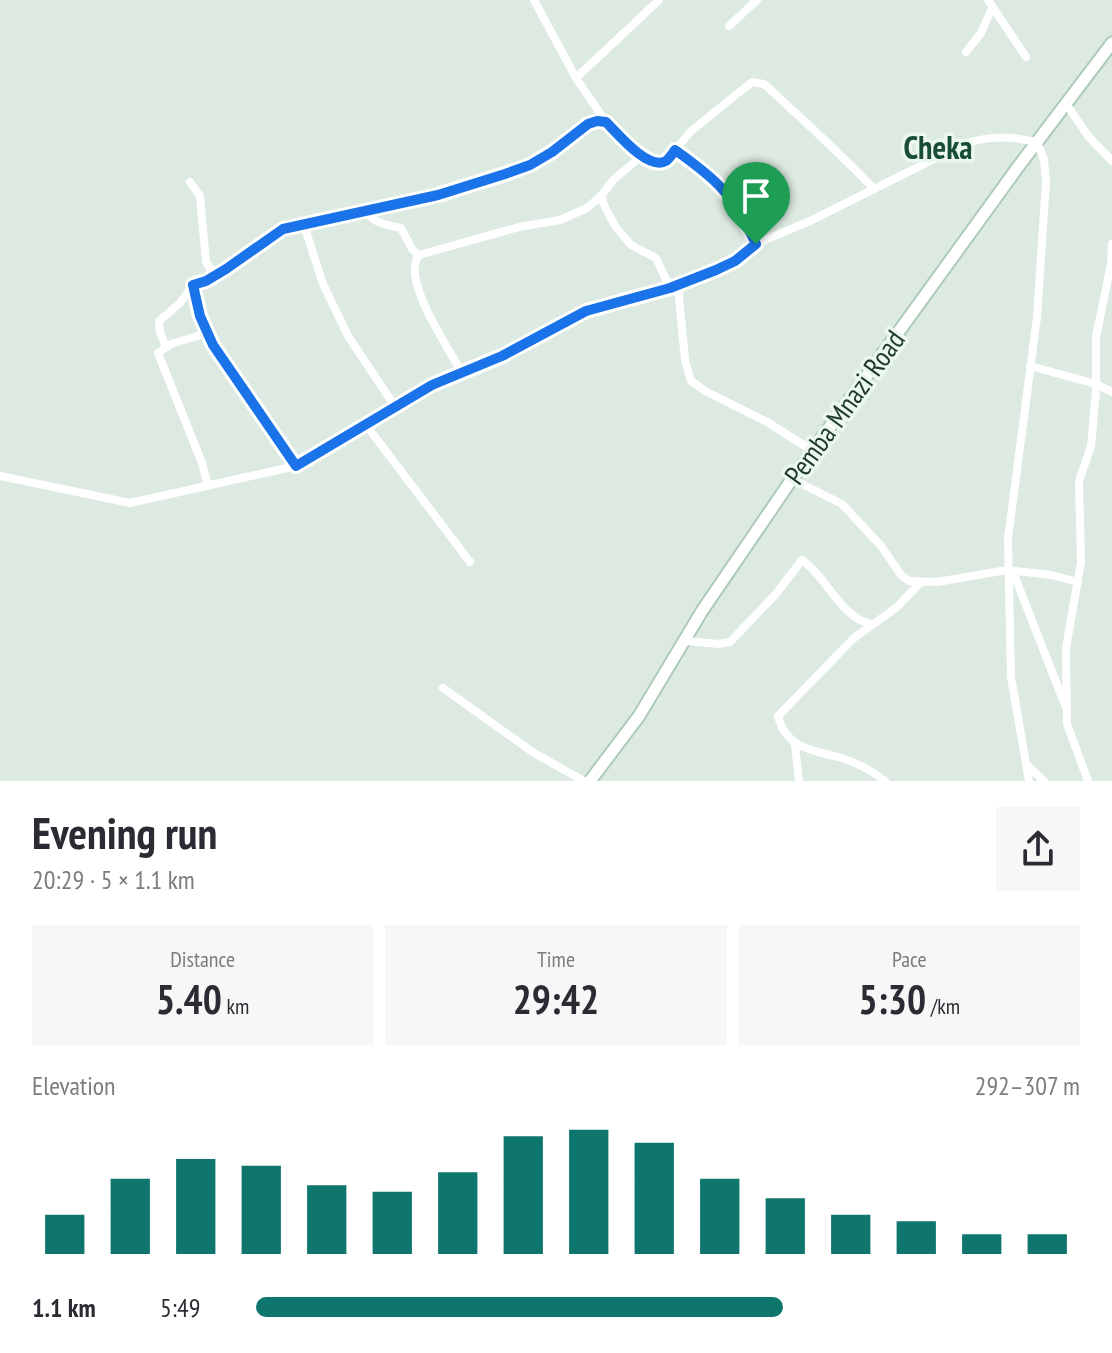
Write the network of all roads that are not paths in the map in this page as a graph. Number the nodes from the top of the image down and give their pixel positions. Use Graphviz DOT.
graph roads {
  1 [pos="534,0"];
  2 [pos="659,0"];
  3 [pos="757,0"];
  4 [pos="990,4"];
  5 [pos="729,26"];
  6 [pos="1112,43"];
  7 [pos="966,52"];
  8 [pos="1026,57"];
  9 [pos="576,78"];
  10 [pos="1067,105"];
  11 [pos="606,122"];
  12 [pos="1037,142"];
  13 [pos="675,150"];
  14 [pos="645,158"];
  15 [pos="1112,161"];
  16 [pos="190,182"];
  17 [pos="874,189"];
  18 [pos="602,195"];
  19 [pos="363,209"];
  20 [pos="303,222"];
  21 [pos="756,244"];
  22 [pos="1112,244"];
  23 [pos="419,255"];
  24 [pos="215,276"];
  25 [pos="1110,277"];
  26 [pos="193,285"];
  27 [pos="674,287"];
  28 [pos="1112,292"];
  29 [pos="207,333"];
  30 [pos="166,347"];
  31 [pos="1030,366"];
  32 [pos="462,373"];
  33 [pos="1096,384"];
  34 [pos="1112,392"];
  35 [pos="396,408"];
  36 [pos="366,425"];
  37 [pos="813,451"];
  38 [pos="296,466"];
  39 [pos="0,476"];
  40 [pos="792,479"];
  41 [pos="208,486"];
  42 [pos="470,562"];
  43 [pos="1010,571"];
  44 [pos="921,582"];
  45 [pos="1078,582"];
  46 [pos="871,624"];
  47 [pos="686,641"];
  48 [pos="443,688"];
  49 [pos="1067,709"];
  50 [pos="795,744"];
  51 [pos="1026,765"];
  52 [pos="584,781"];
  53 [pos="590,781"];
  54 [pos="799,781"];
  55 [pos="885,781"];
  56 [pos="1029,781"];
  57 [pos="1044,781"];
  58 [pos="1088,781"];
  1 -- 9 [label="street"];
  2 -- 9 [label="street"];
  3 -- 5 [label="street"];
  4 -- 7 [label="street"];
  4 -- 8 [label="street"];
  6 -- 10 [label="main road, Pemba Mnazi Road"];
  9 -- 11 [label="street"];
  10 -- 12 [label="main road, Pemba Mnazi Road"];
  10 -- 15 [label="street"];
  11 -- 14 [label="street"];
  11 -- 19 [label="street"];
  12 -- 17 [label="street"];
  12 -- 31 [label="street"];
  12 -- 37 [label="main road, Pemba Mnazi Road"];
  13 -- 14 [label="street"];
  13 -- 17 [label="street"];
  13 -- 21 [label="street"];
  14 -- 18 [label="street"];
  16 -- 24 [label="street"];
  17 -- 21 [label="street"];
  18 -- 23 [label="street"];
  18 -- 27 [label="street"];
  19 -- 20 [label="street"];
  19 -- 23 [label="street"];
  20 -- 24 [label="street"];
  20 -- 35 [label="street"];
  21 -- 27 [label="street"];
  22 -- 25 [label="street"];
  23 -- 32 [label="street"];
  24 -- 26 [label="street"];
  25 -- 28 [label="street"];
  25 -- 33 [label="street"];
  26 -- 29 [label="street"];
  26 -- 30 [label="street"];
  27 -- 32 [label="street"];
  27 -- 37 [label="street"];
  29 -- 30 [label="street"];
  29 -- 38 [label="street"];
  30 -- 41 [label="street"];
  31 -- 33 [label="street"];
  31 -- 43 [label="street"];
  32 -- 35 [label="street"];
  33 -- 34 [label="street"];
  33 -- 45 [label="street"];
  35 -- 36 [label="street"];
  36 -- 38 [label="street"];
  36 -- 42 [label="street"];
  37 -- 40 [label="main road, Pemba Mnazi Road"];
  38 -- 41 [label="street"];
  39 -- 41 [label="street"];
  40 -- 44 [label="street"];
  40 -- 47 [label="main road, Pemba Mnazi Road"];
  43 -- 44 [label="street"];
  43 -- 45 [label="street"];
  43 -- 49 [label="street"];
  43 -- 51 [label="street"];
  44 -- 46 [label="street"];
  45 -- 49 [label="street"];
  46 -- 47 [label="street"];
  46 -- 50 [label="street"];
  47 -- 53 [label="main road, Pemba Mnazi Road"];
  48 -- 52 [label="street"];
  49 -- 58 [label="street"];
  50 -- 54 [label="street"];
  50 -- 55 [label="street"];
  51 -- 56 [label="street"];
  51 -- 57 [label="street"];
}
